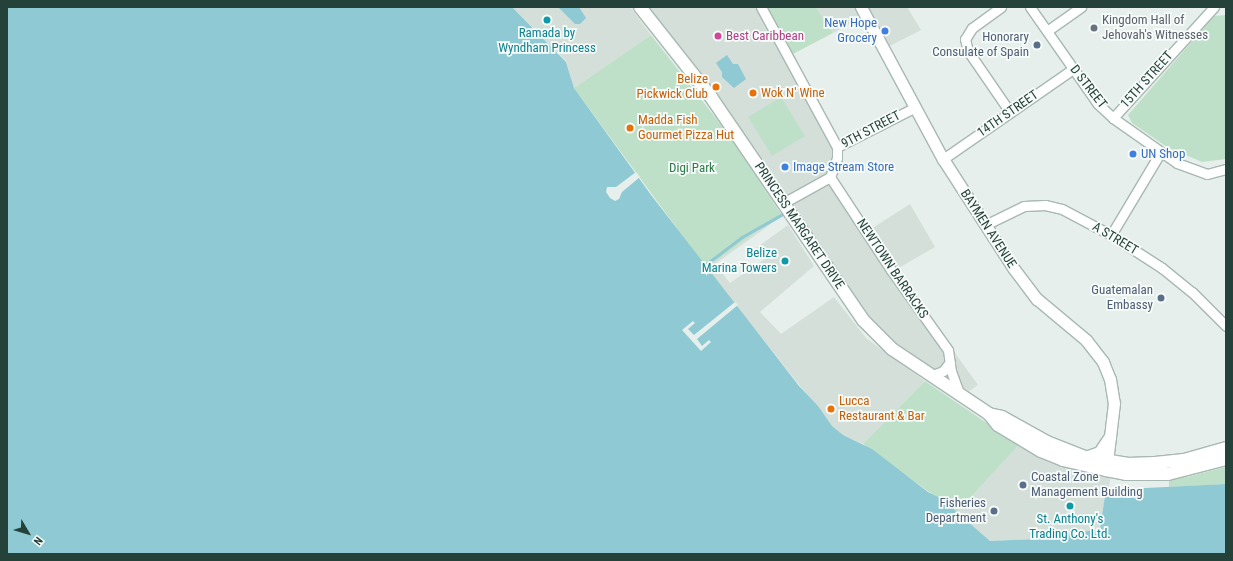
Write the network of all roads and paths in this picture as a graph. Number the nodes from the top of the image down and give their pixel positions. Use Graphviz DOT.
graph roads {
  1 [pos="640,7"];
  2 [pos="761,7"];
  3 [pos="1002,7"];
  4 [pos="1030,7"];
  5 [pos="1081,7"];
  6 [pos="1214,7"];
  7 [pos="863,8"];
  8 [pos="1047,31"];
  9 [pos="1073,69"];
  10 [pos="914,108"];
  11 [pos="1010,112"];
  12 [pos="1113,118"];
  13 [pos="837,147"];
  14 [pos="1160,153"];
  15 [pos="943,159"];
  16 [pos="1226,169"];
  17 [pos="830,177"];
  18 [pos="785,202"];
  19 [pos="985,225"];
  20 [pos="1111,235"];
  21 [pos="1226,325"];
  22 [pos="950,362"];
  23 [pos="933,375"];
  24 [pos="959,393"];
  25 [pos="990,414"];
  26 [pos="1110,438"];
  27 [pos="1226,448"];
  28 [pos="1085,457"];
  29 [pos="1226,459"];
  30 [pos="1128,464"];
  31 [pos="1107,466"];
  1 -- 18 [label="main road, PRINCESS MARGARET DRIVE"];
  2 -- 13 [label="street"];
  3 -- 11 [label="street"];
  4 -- 8 [label="street, D STREET"];
  5 -- 8 [label="street"];
  6 -- 12 [label="street, 15TH STREET"];
  7 -- 10 [label="street, BAYMEN AVENUE"];
  8 -- 9 [label="street, D STREET"];
  9 -- 11 [label="street, 14TH STREET"];
  9 -- 12 [label="street, D STREET"];
  10 -- 13 [label="street, 9TH STREET"];
  10 -- 15 [label="street, BAYMEN AVENUE"];
  11 -- 15 [label="street, 14TH STREET"];
  12 -- 14 [label="street, D STREET"];
  13 -- 17 [label="street, 9TH STREET"];
  14 -- 16 [label="street, D STREET"];
  14 -- 20 [label="street"];
  15 -- 19 [label="street, BAYMEN AVENUE"];
  17 -- 18 [label="street"];
  17 -- 22 [label="street, NEWTOWN BARRACKS"];
  18 -- 23 [label="main road, PRINCESS MARGARET DRIVE"];
  19 -- 20 [label="street, A STREET"];
  19 -- 26 [label="street, BAYMEN AVENUE"];
  20 -- 21 [label="street, A STREET"];
  22 -- 23 [label="street"];
  22 -- 24 [label="street, NEWTOWN BARRACKS"];
  23 -- 24 [label="main road, PRINCESS MARGARET DRIVE"];
  24 -- 25 [label="main road, PRINCESS MARGARET DRIVE"];
  25 -- 28 [label="main road, PRINCESS MARGARET DRIVE"];
  25 -- 31 [label="main road, PRINCESS MARGARET DRIVE"];
  26 -- 28 [label="main road"];
  26 -- 30 [label="main road"];
  26 -- 31 [label="street, BAYMEN AVENUE"];
  27 -- 30 [label="main road, PRINCESS MARGARET DRIVE"];
  28 -- 31 [label="main road, PRINCESS MARGARET DRIVE"];
  29 -- 31 [label="main road, PRINCESS MARGARET DRIVE"];
  30 -- 31 [label="main road, PRINCESS MARGARET DRIVE"];
}
